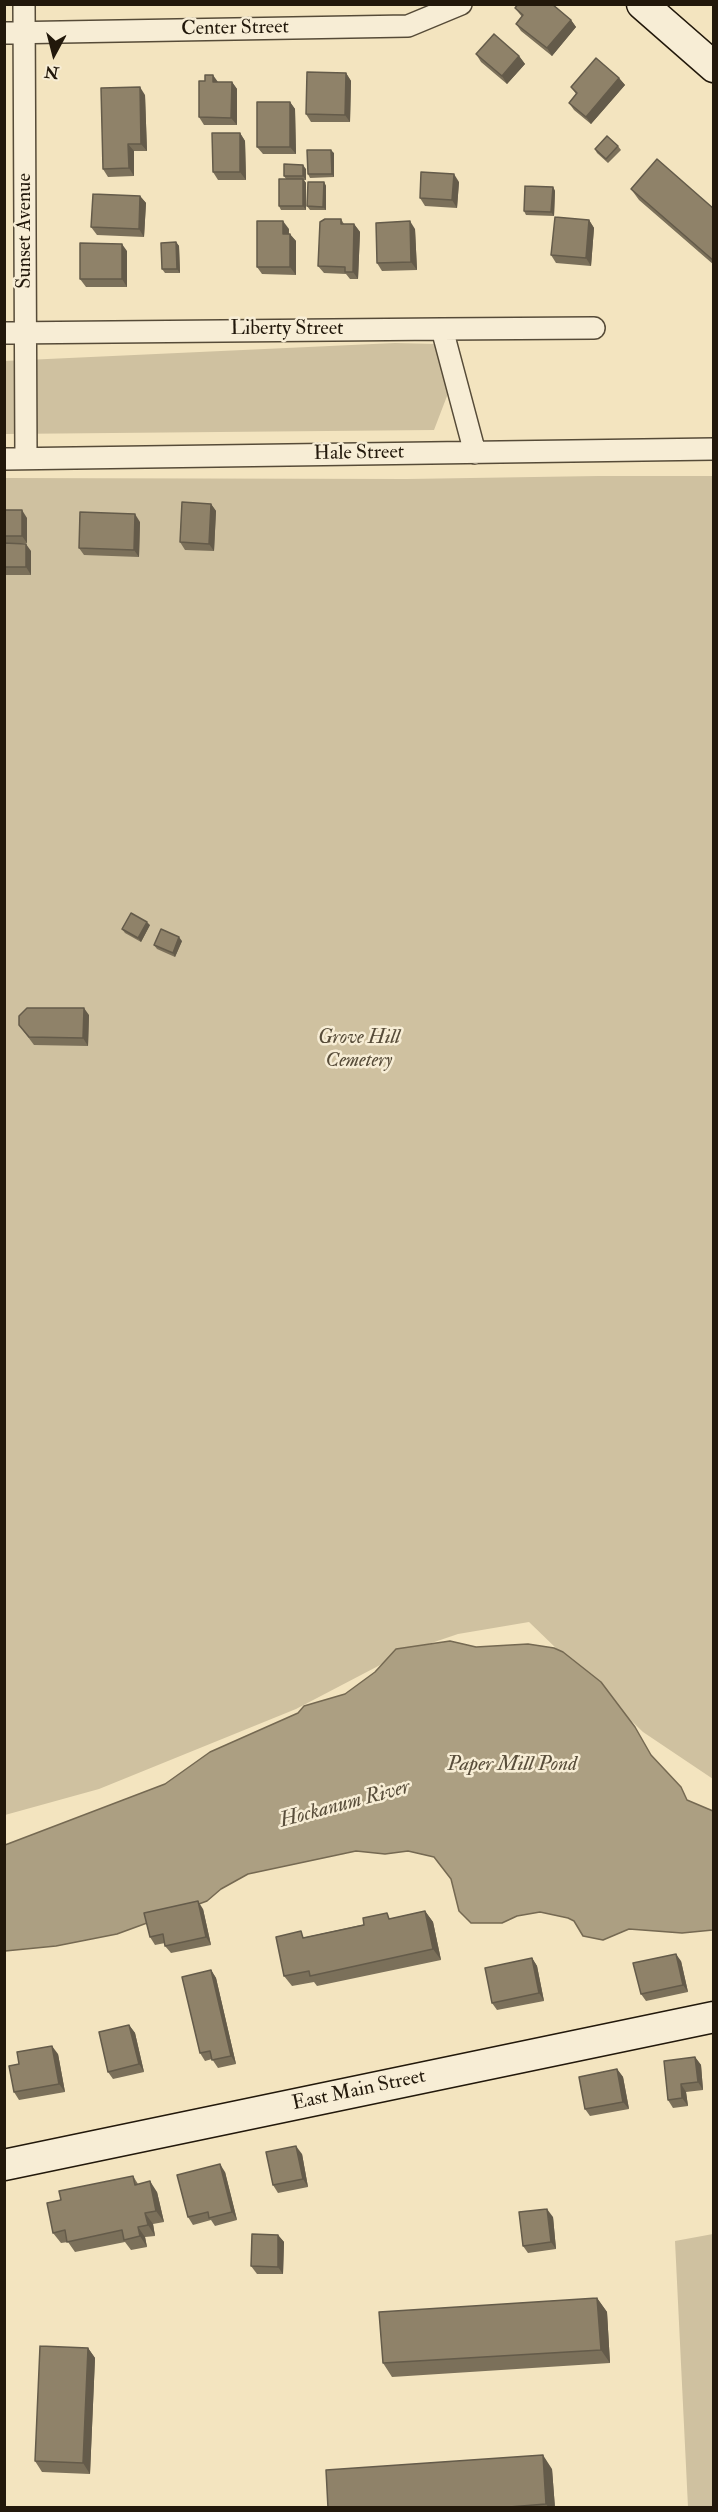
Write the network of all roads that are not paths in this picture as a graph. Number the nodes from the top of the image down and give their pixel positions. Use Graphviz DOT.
graph roads {
  1 [pos="24,4"];
  2 [pos="461,4"];
  3 [pos="642,4"];
  4 [pos="15,32"];
  5 [pos="714,68"];
  6 [pos="594,328"];
  7 [pos="442,329"];
  8 [pos="27,332"];
  9 [pos="4,333"];
  10 [pos="714,449"];
  11 [pos="475,453"];
  12 [pos="15,458"];
  13 [pos="714,2017"];
  14 [pos="4,2165"];
  1 -- 4 [label="street, Sunset Avenue"];
  2 -- 4 [label="street, Center Street"];
  3 -- 5 [label="main road"];
  4 -- 8 [label="street, Sunset Avenue"];
  6 -- 7 [label="street, Liberty Street"];
  7 -- 8 [label="street, Liberty Street"];
  7 -- 11 [label="street"];
  8 -- 9 [label="street, Liberty Street"];
  8 -- 12 [label="street, Sunset Avenue"];
  10 -- 11 [label="street, Hale Street"];
  11 -- 12 [label="street, Hale Street"];
  13 -- 14 [label="main road, East Main Street"];
}
